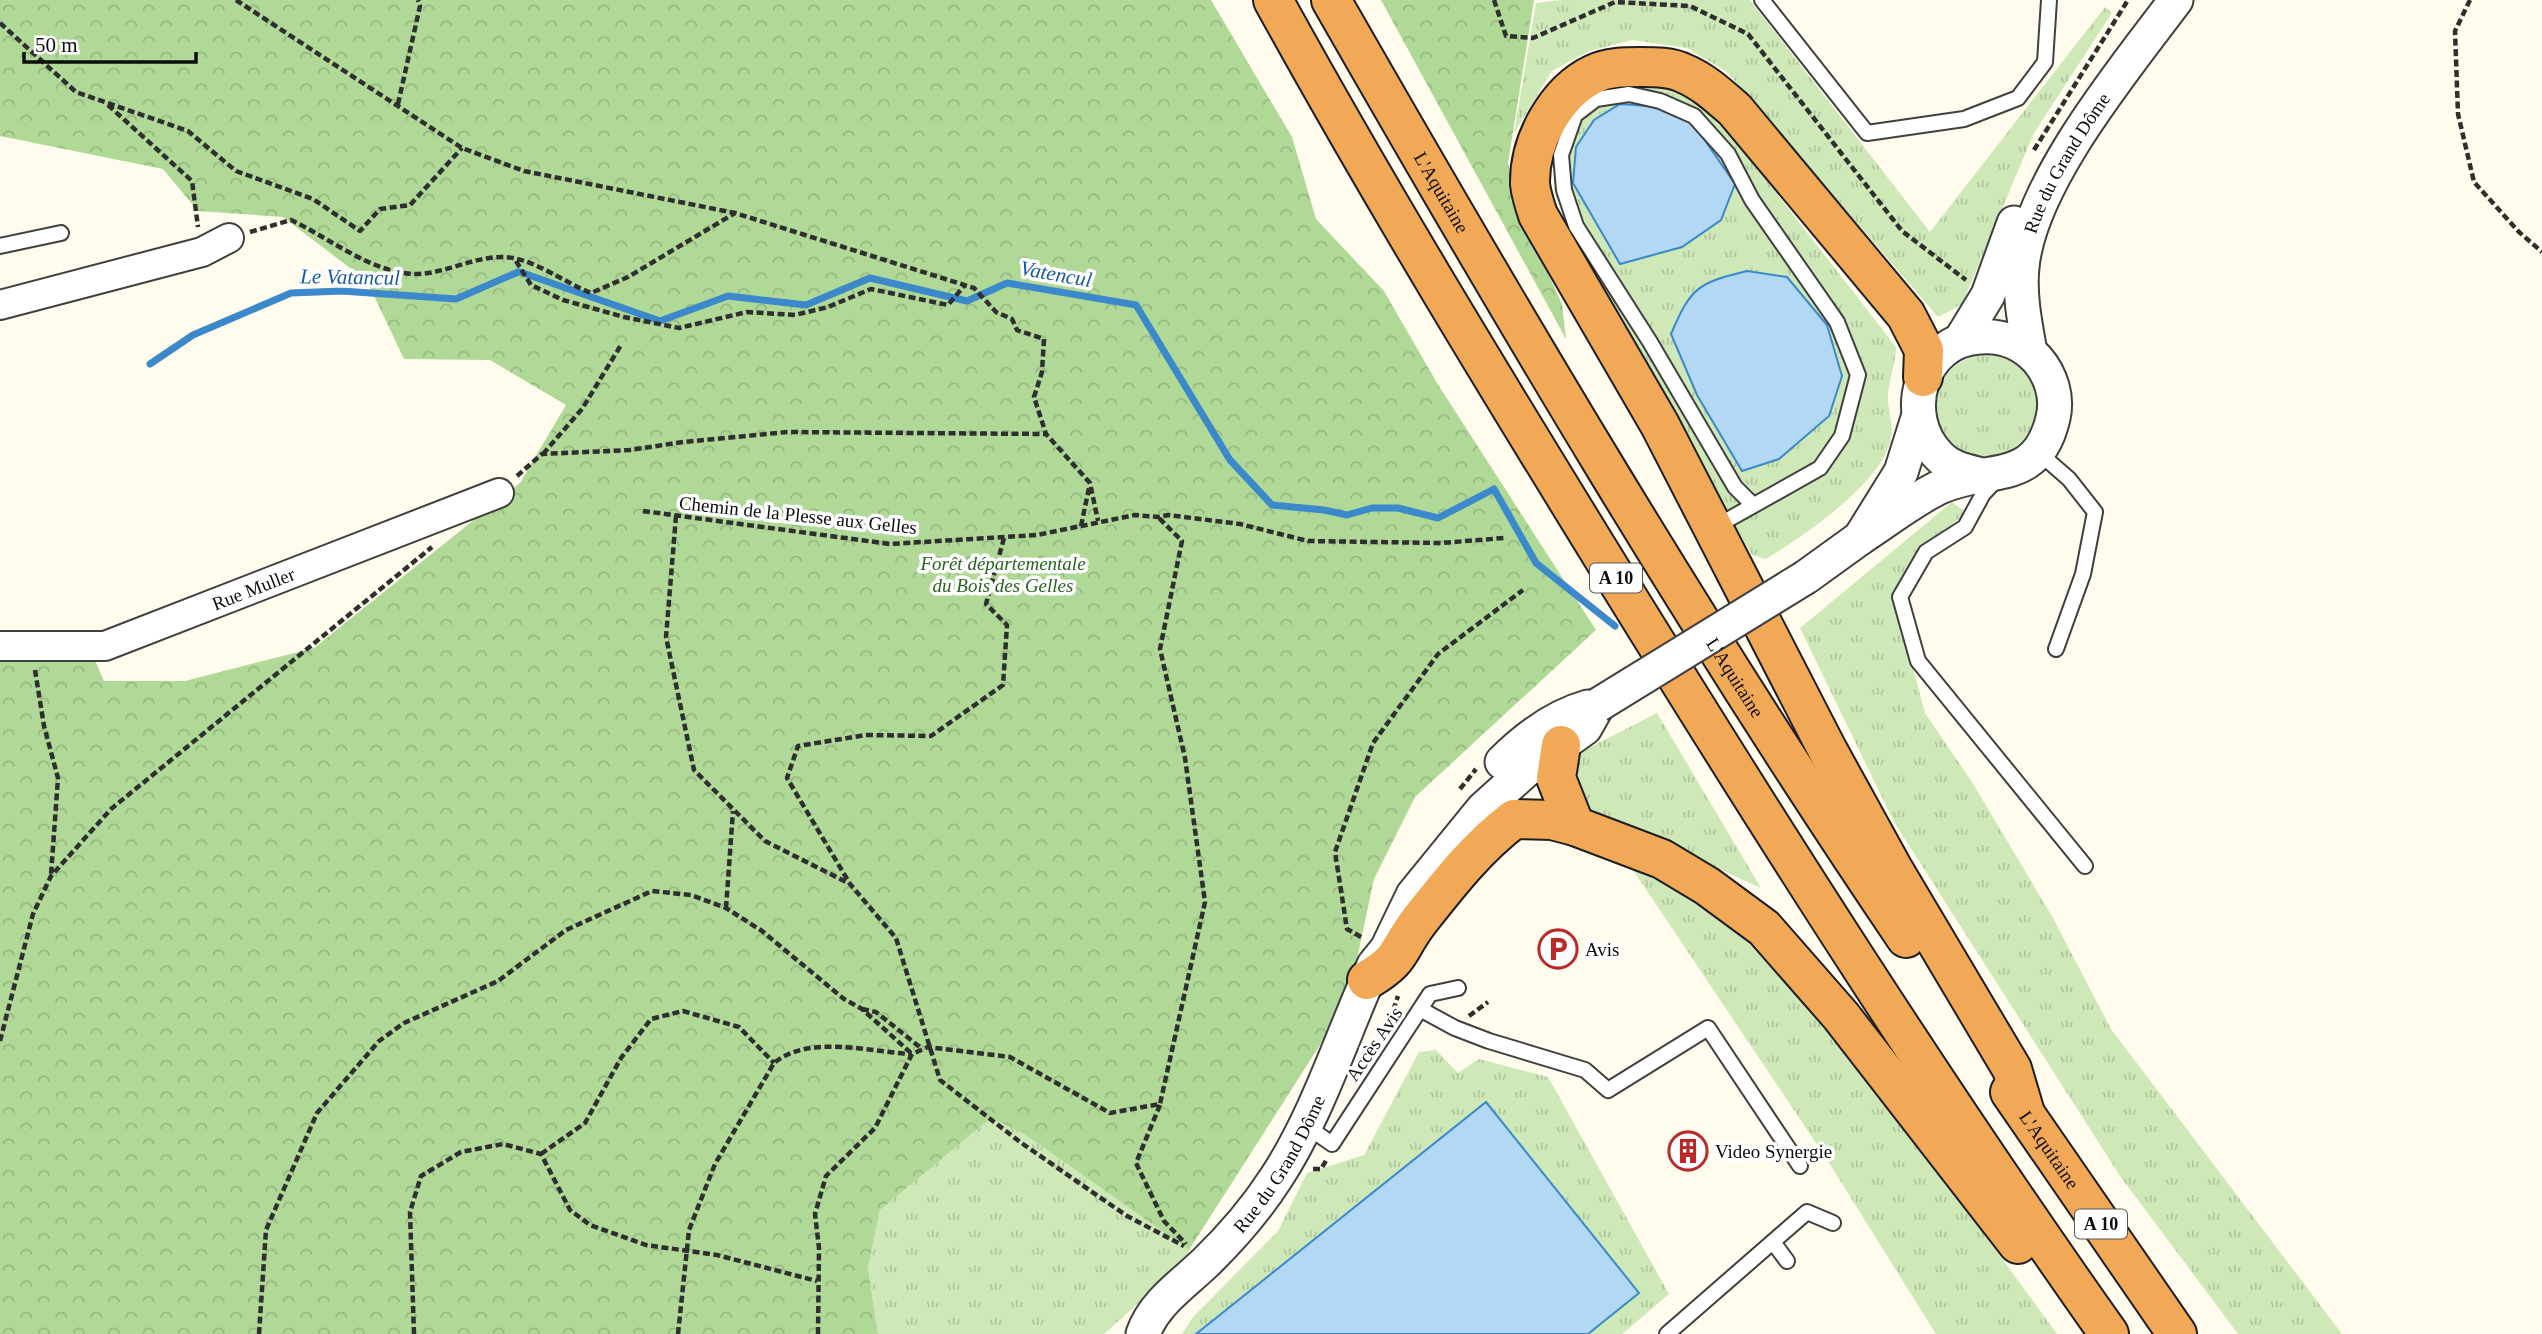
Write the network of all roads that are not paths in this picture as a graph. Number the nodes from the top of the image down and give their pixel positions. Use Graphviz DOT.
graph roads {
  1 [pos="1273,0"];
  2 [pos="1331,0"];
  3 [pos="1762,0"];
  4 [pos="2049,0"];
  5 [pos="2148,0"];
  6 [pos="2167,0"];
  7 [pos="2176,0"];
  8 [pos="2129,63"];
  9 [pos="61,233"];
  10 [pos="229,238"];
  11 [pos="0,246"];
  12 [pos="0,305"];
  13 [pos="1959,341"];
  14 [pos="2030,352"];
  15 [pos="1923,377"];
  16 [pos="1918,418"];
  17 [pos="2038,452"];
  18 [pos="1992,474"];
  19 [pos="499,493"];
  20 [pos="1754,505"];
  21 [pos="1714,527"];
  22 [pos="1860,538"];
  23 [pos="0,646"];
  24 [pos="2056,649"];
  25 [pos="1579,722"];
  26 [pos="1575,826"];
  27 [pos="2085,866"];
  28 [pos="1372,963"];
  29 [pos="1458,988"];
  30 [pos="1420,1009"];
  31 [pos="2025,1113"];
  32 [pos="1307,1119"];
  33 [pos="1800,1166"];
  34 [pos="1833,1223"];
  35 [pos="1773,1242"];
  36 [pos="1787,1261"];
  37 [pos="2107,1332"];
  38 [pos="1143,1334"];
  39 [pos="1667,1334"];
  40 [pos="2177,1334"];
  1 -- 37 [label="highway, A 10"];
  2 -- 31 [label="highway, L'Aquitaine / A 10"];
  3 -- 4 [label="lane"];
  5 -- 13 [label="street, Rue du Grand Dôme"];
  6 -- 8 [label="lane"];
  7 -- 8 [label="street, Rue du Grand Dôme"];
  8 -- 14 [label="street, Rue du Grand Dôme"];
  9 -- 11 [label="lane"];
  10 -- 12 [label="street"];
  13 -- 14 [label="street"];
  13 -- 15 [label="street"];
  14 -- 17 [label="street"];
  15 -- 16 [label="street"];
  15 -- 21 [label="highway"];
  16 -- 18 [label="street"];
  16 -- 22 [label="street, Rue du Grand Dôme"];
  17 -- 18 [label="street"];
  17 -- 24 [label="lane"];
  18 -- 22 [label="street"];
  18 -- 27 [label="lane"];
  19 -- 23 [label="street, Rue Muller"];
  20 -- 20 [label="lane"];
  20 -- 21 [label="lane"];
  21 -- 31 [label="highway"];
  22 -- 25 [label="street, Rue du Grand Dôme, bridge"];
  25 -- 26 [label="highway"];
  25 -- 28 [label="street, Rue du Grand Dôme"];
  26 -- 28 [label="highway"];
  26 -- 37 [label="highway"];
  28 -- 32 [label="street, Rue du Grand Dôme"];
  29 -- 30 [label="lane, Accès Avis"];
  30 -- 32 [label="lane, Accès Avis"];
  30 -- 33 [label="lane"];
  31 -- 40 [label="highway, L'Aquitaine / A 10"];
  32 -- 38 [label="street, Rue du Grand Dôme"];
  34 -- 35 [label="lane"];
  35 -- 36 [label="lane"];
  35 -- 39 [label="lane"];
}
